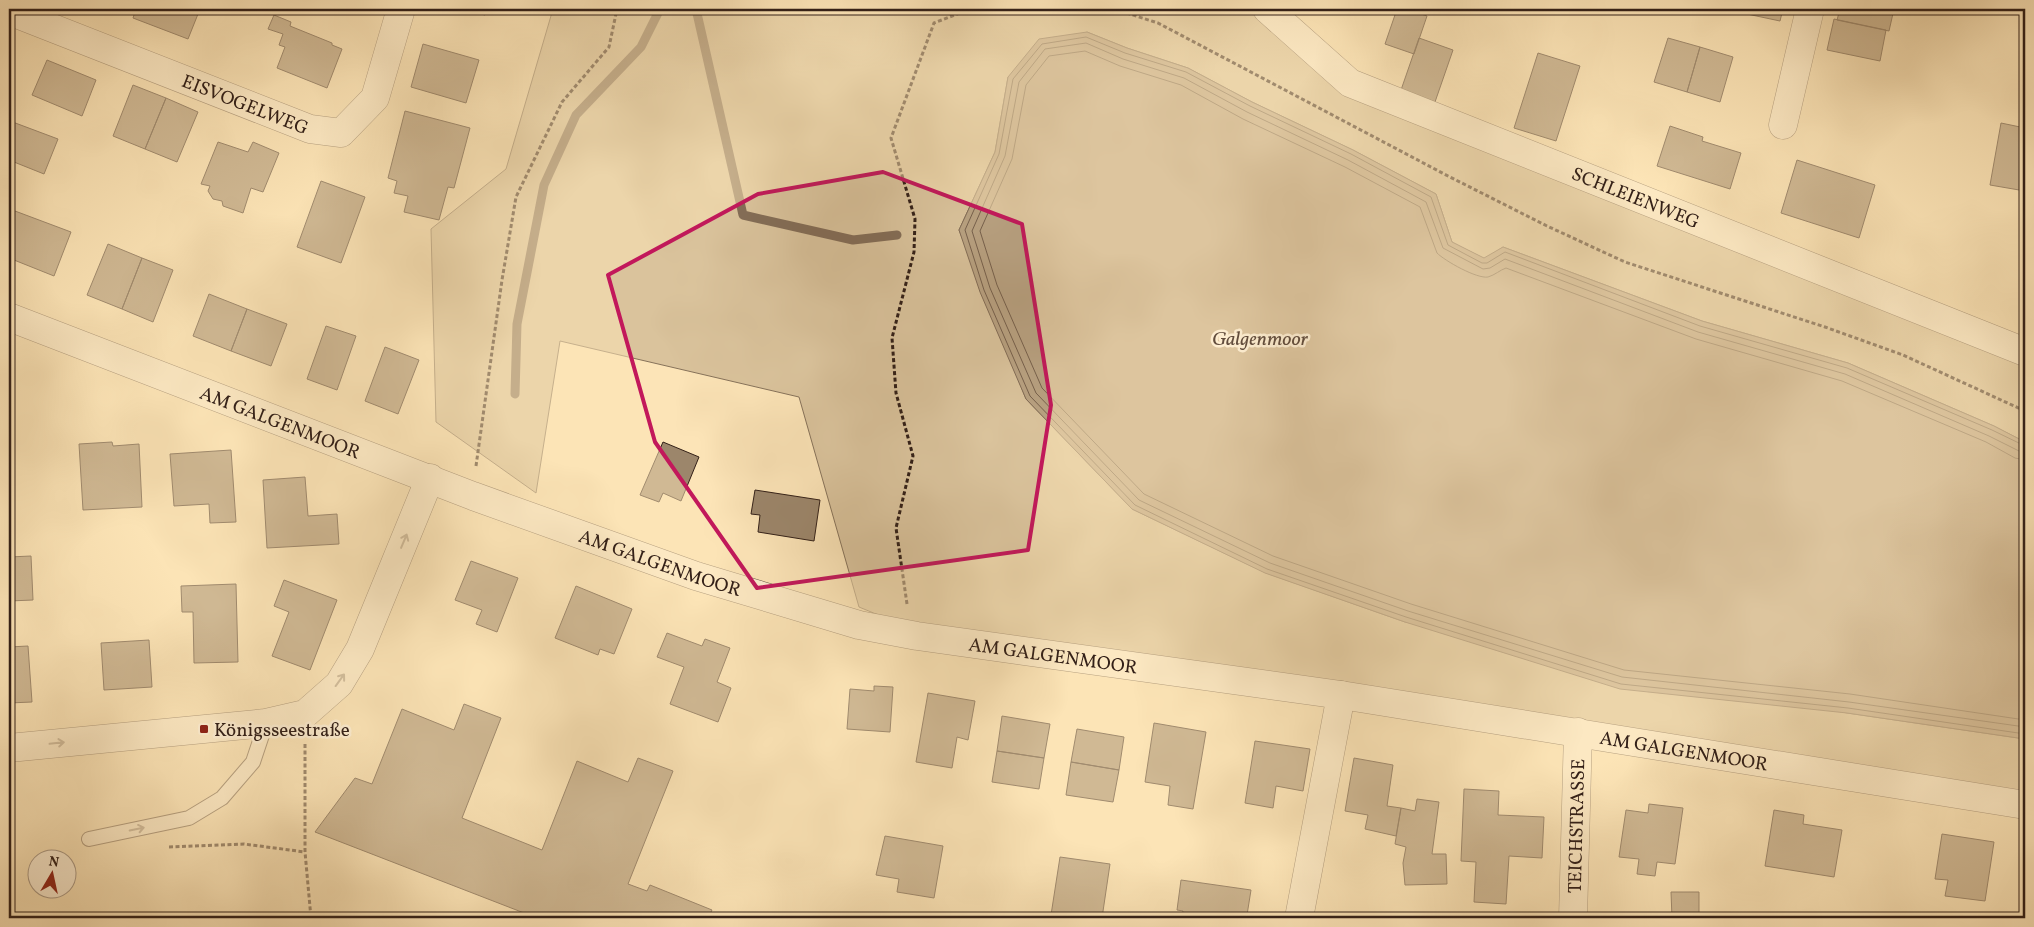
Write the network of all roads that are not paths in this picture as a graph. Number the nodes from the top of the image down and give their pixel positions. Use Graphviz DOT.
graph roads {
  1 [pos="401,9"];
  2 [pos="1266,9"];
  3 [pos="1810,9"];
  4 [pos="14,18"];
  5 [pos="1783,125"];
  6 [pos="9,317"];
  7 [pos="2025,352"];
  8 [pos="430,478"];
  9 [pos="1342,695"];
  10 [pos="266,723"];
  11 [pos="1578,732"];
  12 [pos="9,748"];
  13 [pos="2025,805"];
  14 [pos="89,839"];
  15 [pos="1299,918"];
  16 [pos="1573,918"];
  1 -- 4 [label="street, EISVOGELWEG"];
  2 -- 7 [label="street, SCHLEIENWEG"];
  3 -- 5 [label="street"];
  6 -- 8 [label="street, AM GALGENMOOR"];
  8 -- 9 [label="street, AM GALGENMOOR"];
  10 -- 8 [label="street, one-way"];
  9 -- 11 [label="street, AM GALGENMOOR"];
  9 -- 15 [label="street"];
  12 -- 10 [label="street, one-way"];
  14 -- 10 [label="lane, one-way"];
  11 -- 13 [label="street, AM GALGENMOOR"];
  11 -- 16 [label="street, TEICHSTRASSE"];
}
